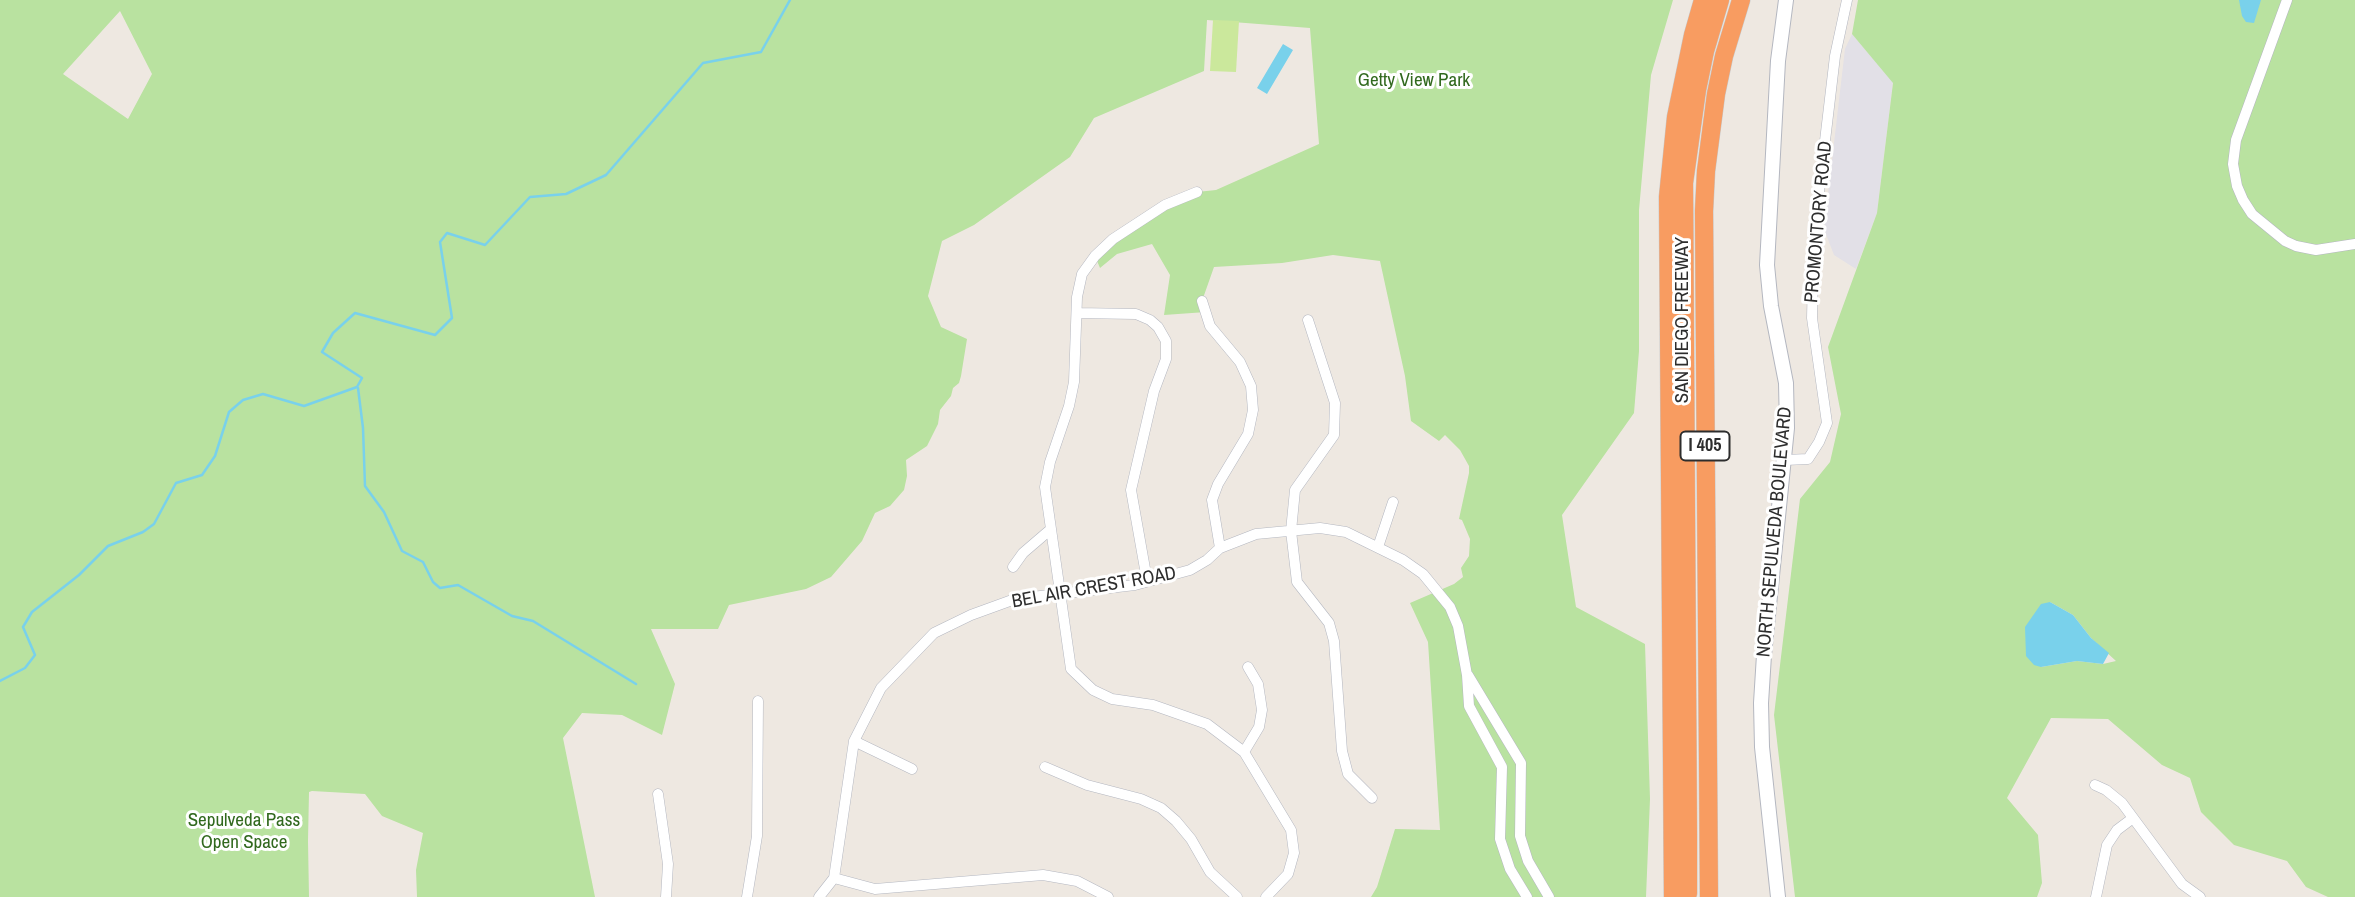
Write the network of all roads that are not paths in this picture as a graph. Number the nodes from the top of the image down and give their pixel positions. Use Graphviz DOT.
graph roads {
  1 [pos="1703,0"];
  2 [pos="1720,0"];
  3 [pos="1731,0"];
  4 [pos="1741,0"];
  5 [pos="1786,0"];
  6 [pos="1847,0"];
  7 [pos="2287,0"];
  8 [pos="1197,192"];
  9 [pos="2355,244"];
  10 [pos="1202,301"];
  11 [pos="1077,313"];
  12 [pos="1308,320"];
  13 [pos="1785,460"];
  14 [pos="1393,502"];
  15 [pos="1051,529"];
  16 [pos="1291,531"];
  17 [pos="1378,547"];
  18 [pos="1220,548"];
  19 [pos="1013,567"];
  20 [pos="1147,580"];
  21 [pos="1060,594"];
  22 [pos="1248,667"];
  23 [pos="1467,675"];
  24 [pos="758,701"];
  25 [pos="854,741"];
  26 [pos="1244,752"];
  27 [pos="1045,766"];
  28 [pos="912,769"];
  29 [pos="2095,785"];
  30 [pos="659,794"];
  31 [pos="1372,798"];
  32 [pos="2133,818"];
  33 [pos="834,878"];
  34 [pos="666,897"];
  35 [pos="747,897"];
  36 [pos="819,897"];
  37 [pos="1108,897"];
  38 [pos="1237,897"];
  39 [pos="1266,897"];
  40 [pos="1527,897"];
  41 [pos="1549,897"];
  42 [pos="1673,897"];
  43 [pos="1684,897"];
  44 [pos="1699,897"];
  45 [pos="1709,897"];
  46 [pos="1778,897"];
  47 [pos="2096,897"];
  48 [pos="2200,897"];
  1 -- 42 [label="highway, SAN DIEGO FREEWAY / I 405"];
  2 -- 43 [label="highway"];
  3 -- 44 [label="highway"];
  4 -- 45 [label="highway, SAN DIEGO FREEWAY / I 405"];
  5 -- 13 [label="main road, NORTH SEPULVEDA BOULEVARD"];
  6 -- 13 [label="street, PROMONTORY ROAD"];
  7 -- 9 [label="street"];
  8 -- 11 [label="street"];
  10 -- 18 [label="street"];
  11 -- 15 [label="street"];
  11 -- 20 [label="street"];
  12 -- 16 [label="street"];
  13 -- 46 [label="main road, NORTH SEPULVEDA BOULEVARD"];
  14 -- 17 [label="street"];
  15 -- 19 [label="street"];
  15 -- 21 [label="street"];
  16 -- 17 [label="street, BEL AIR CREST ROAD"];
  16 -- 18 [label="street, BEL AIR CREST ROAD"];
  16 -- 31 [label="street"];
  17 -- 23 [label="street, BEL AIR CREST ROAD"];
  18 -- 20 [label="street, BEL AIR CREST ROAD"];
  20 -- 21 [label="street, BEL AIR CREST ROAD"];
  21 -- 25 [label="street, BEL AIR CREST ROAD"];
  21 -- 26 [label="street"];
  22 -- 26 [label="street"];
  23 -- 40 [label="street, BEL AIR CREST ROAD"];
  23 -- 41 [label="street, BEL AIR CREST ROAD"];
  24 -- 35 [label="street"];
  25 -- 28 [label="street"];
  25 -- 33 [label="street, BEL AIR CREST ROAD"];
  26 -- 39 [label="street"];
  27 -- 38 [label="street"];
  29 -- 32 [label="street"];
  30 -- 34 [label="street"];
  32 -- 47 [label="street"];
  32 -- 48 [label="street"];
  33 -- 36 [label="street, BEL AIR CREST ROAD"];
  33 -- 37 [label="street"];
}
